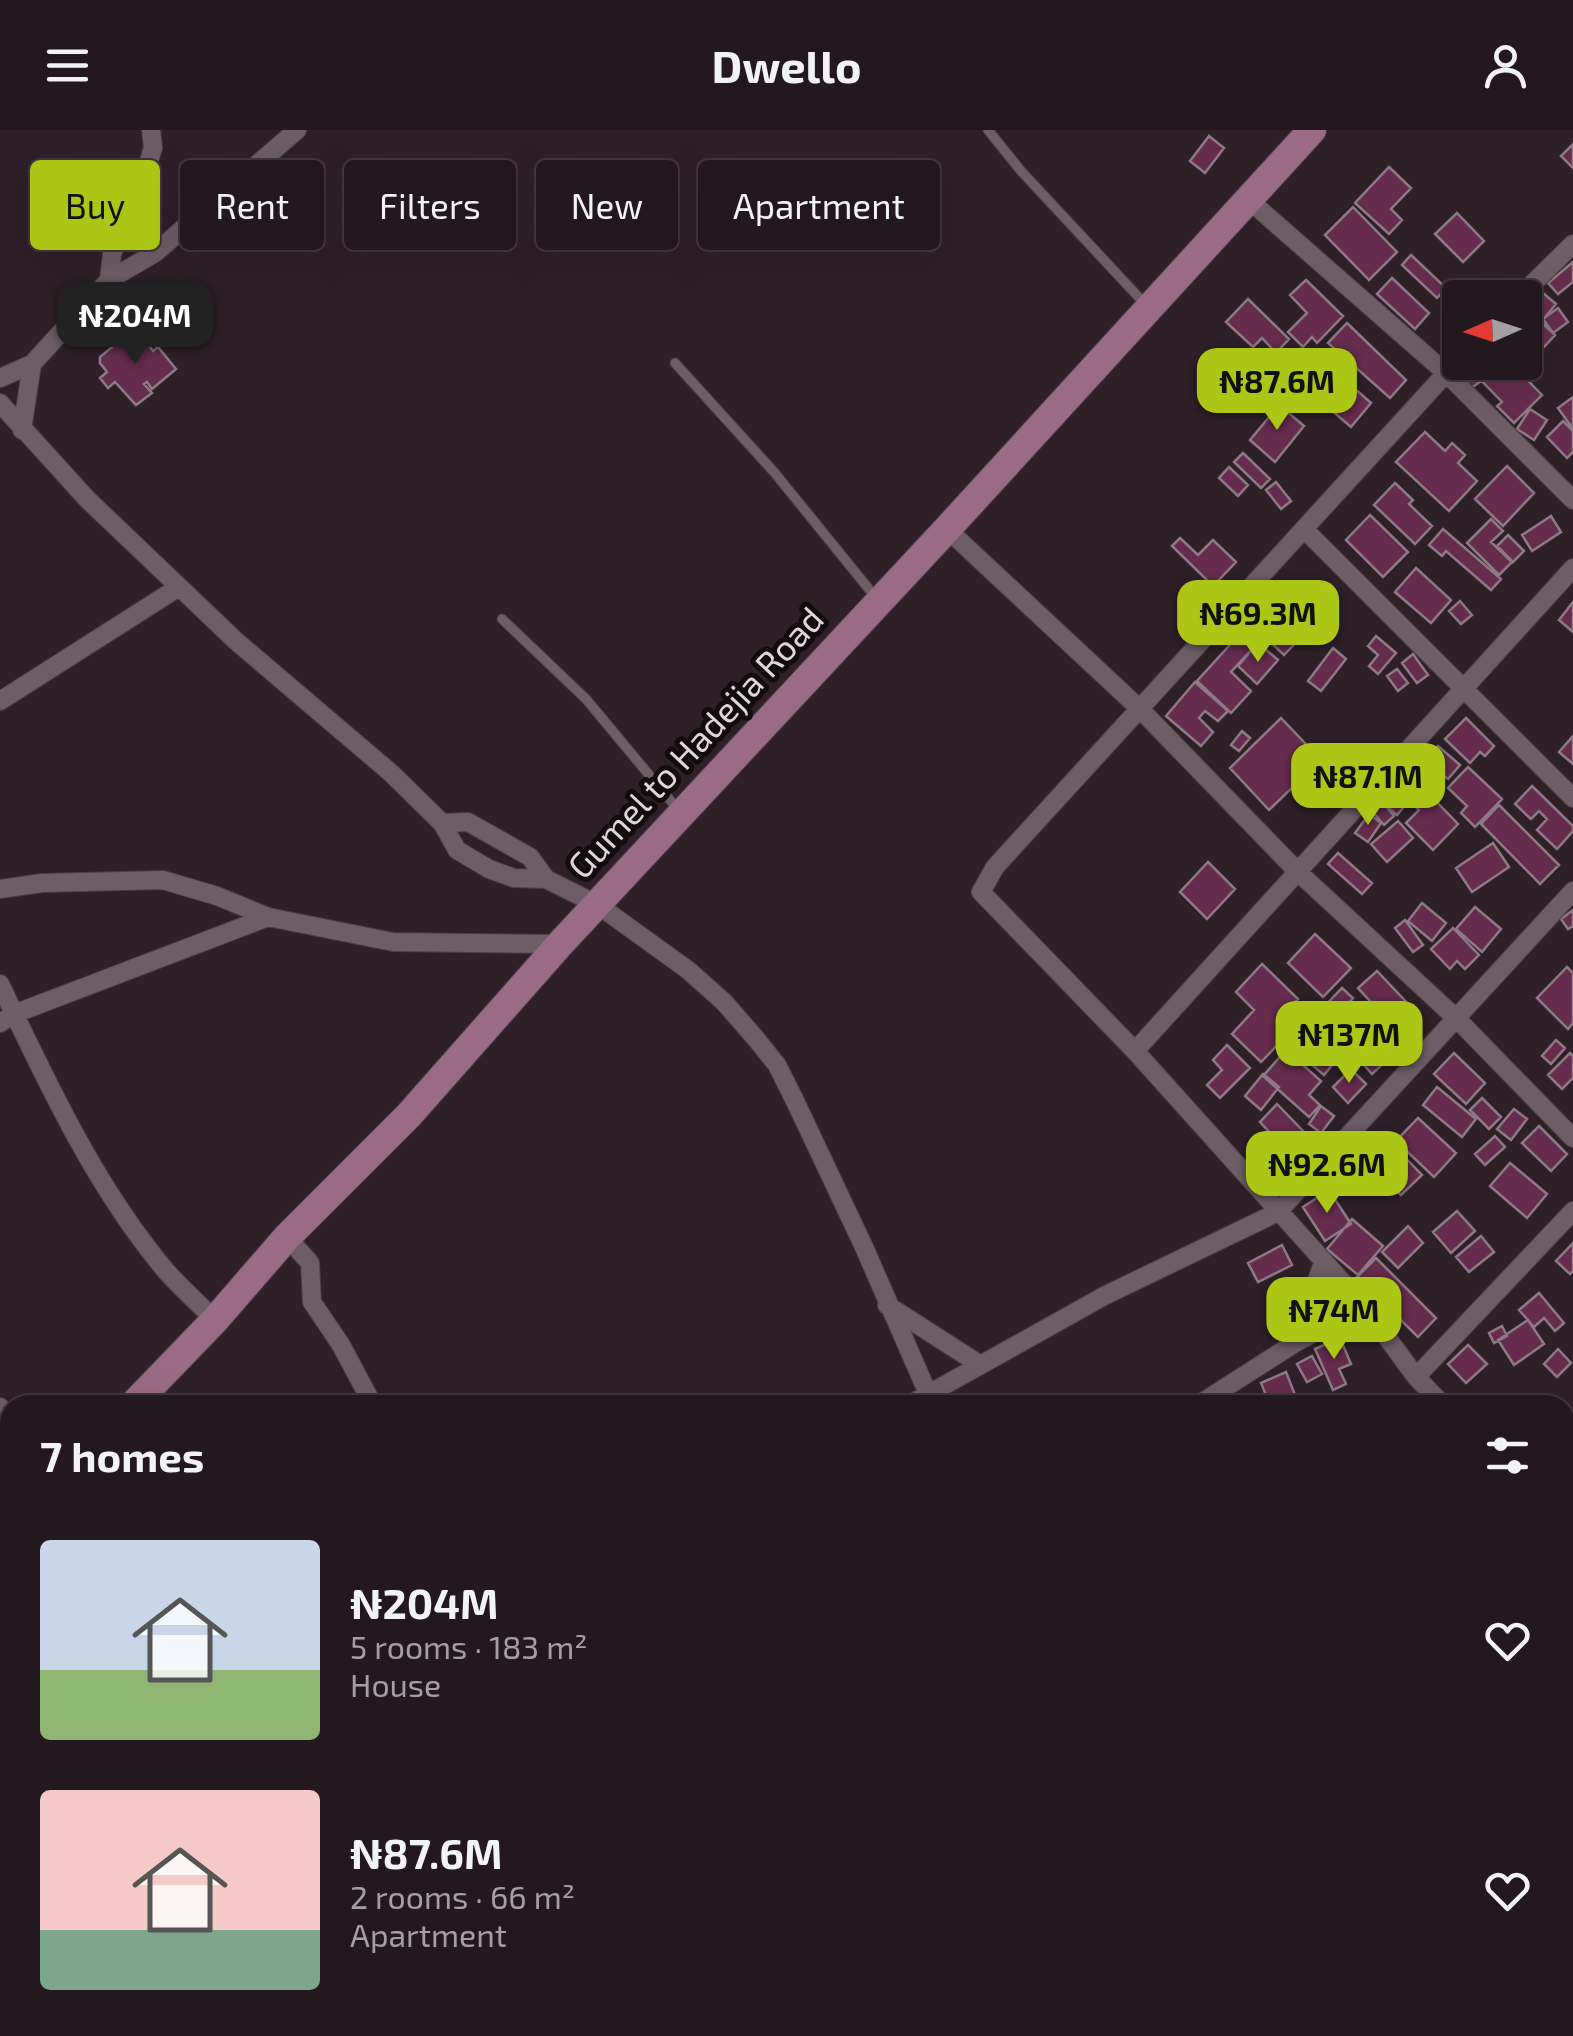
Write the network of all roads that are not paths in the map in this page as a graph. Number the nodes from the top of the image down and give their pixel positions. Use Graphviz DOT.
graph roads {
  1 [pos="151,130"];
  2 [pos="297,130"];
  3 [pos="988,130"];
  4 [pos="1312,130"];
  5 [pos="1249,200"];
  6 [pos="1573,244"];
  7 [pos="109,280"];
  8 [pos="1536,280"];
  9 [pos="1148,307"];
  10 [pos="675,363"];
  11 [pos="32,364"];
  12 [pos="1442,369"];
  13 [pos="1442,377"];
  14 [pos="0,378"];
  15 [pos="1453,380"];
  16 [pos="0,403"];
  17 [pos="22,430"];
  18 [pos="1573,500"];
  19 [pos="947,529"];
  20 [pos="1304,529"];
  21 [pos="1573,568"];
  22 [pos="179,587"];
  23 [pos="879,601"];
  24 [pos="502,619"];
  25 [pos="1464,689"];
  26 [pos="0,701"];
  27 [pos="1140,709"];
  28 [pos="1573,798"];
  29 [pos="682,814"];
  30 [pos="442,823"];
  31 [pos="1298,872"];
  32 [pos="546,879"];
  33 [pos="0,889"];
  34 [pos="1573,891"];
  35 [pos="598,905"];
  36 [pos="268,917"];
  37 [pos="560,944"];
  38 [pos="0,984"];
  39 [pos="7,1018"];
  40 [pos="1457,1019"];
  41 [pos="1136,1051"];
  42 [pos="1573,1138"];
  43 [pos="1573,1211"];
  44 [pos="1278,1212"];
  45 [pos="287,1237"];
  46 [pos="1323,1263"];
  47 [pos="886,1304"];
  48 [pos="1364,1306"];
  49 [pos="215,1320"];
  50 [pos="1295,1343"];
  51 [pos="979,1364"];
  52 [pos="1416,1377"];
  53 [pos="144,1395"];
  54 [pos="368,1395"];
  55 [pos="928,1395"];
  56 [pos="936,1395"];
  57 [pos="1214,1395"];
  58 [pos="1431,1395"];
  1 -- 7 [label="street"];
  2 -- 7 [label="street"];
  3 -- 9 [label="lane"];
  4 -- 5 [label="main road, Gumel to Hadejia Road"];
  5 -- 9 [label="main road, Gumel to Hadejia Road"];
  5 -- 12 [label="street"];
  6 -- 8 [label="street"];
  7 -- 11 [label="street"];
  9 -- 19 [label="main road, Gumel to Hadejia Road"];
  10 -- 23 [label="lane"];
  11 -- 14 [label="street"];
  11 -- 17 [label="street"];
  13 -- 20 [label="street"];
  15 -- 18 [label="street"];
  16 -- 17 [label="street"];
  17 -- 22 [label="street"];
  19 -- 23 [label="main road, Gumel to Hadejia Road"];
  19 -- 27 [label="street"];
  20 -- 25 [label="street"];
  20 -- 27 [label="street"];
  21 -- 25 [label="street"];
  22 -- 26 [label="street"];
  22 -- 30 [label="street"];
  23 -- 29 [label="main road, Gumel to Hadejia Road"];
  24 -- 29 [label="lane"];
  25 -- 28 [label="street"];
  25 -- 31 [label="street"];
  27 -- 31 [label="street"];
  27 -- 41 [label="street"];
  29 -- 35 [label="main road, Gumel to Hadejia Road"];
  30 -- 32 [label="street"];
  30 -- 32 [label="street"];
  31 -- 40 [label="street"];
  31 -- 41 [label="street"];
  32 -- 35 [label="street"];
  33 -- 36 [label="street"];
  34 -- 40 [label="street"];
  35 -- 37 [label="main road, Gumel to Hadejia Road"];
  35 -- 47 [label="street"];
  36 -- 37 [label="street"];
  36 -- 39 [label="street"];
  37 -- 45 [label="main road, Gumel to Hadejia Road"];
  38 -- 39 [label="street"];
  39 -- 49 [label="street"];
  40 -- 42 [label="street"];
  40 -- 44 [label="street"];
  41 -- 44 [label="street"];
  43 -- 52 [label="street"];
  44 -- 46 [label="street"];
  44 -- 51 [label="street"];
  45 -- 49 [label="main road, Gumel to Hadejia Road"];
  45 -- 54 [label="street"];
  46 -- 48 [label="street"];
  46 -- 50 [label="street"];
  47 -- 51 [label="street"];
  47 -- 55 [label="street"];
  48 -- 50 [label="street"];
  48 -- 52 [label="street"];
  49 -- 53 [label="main road, Gumel to Hadejia Road"];
  50 -- 57 [label="street"];
  51 -- 56 [label="street"];
  52 -- 58 [label="street"];
}
